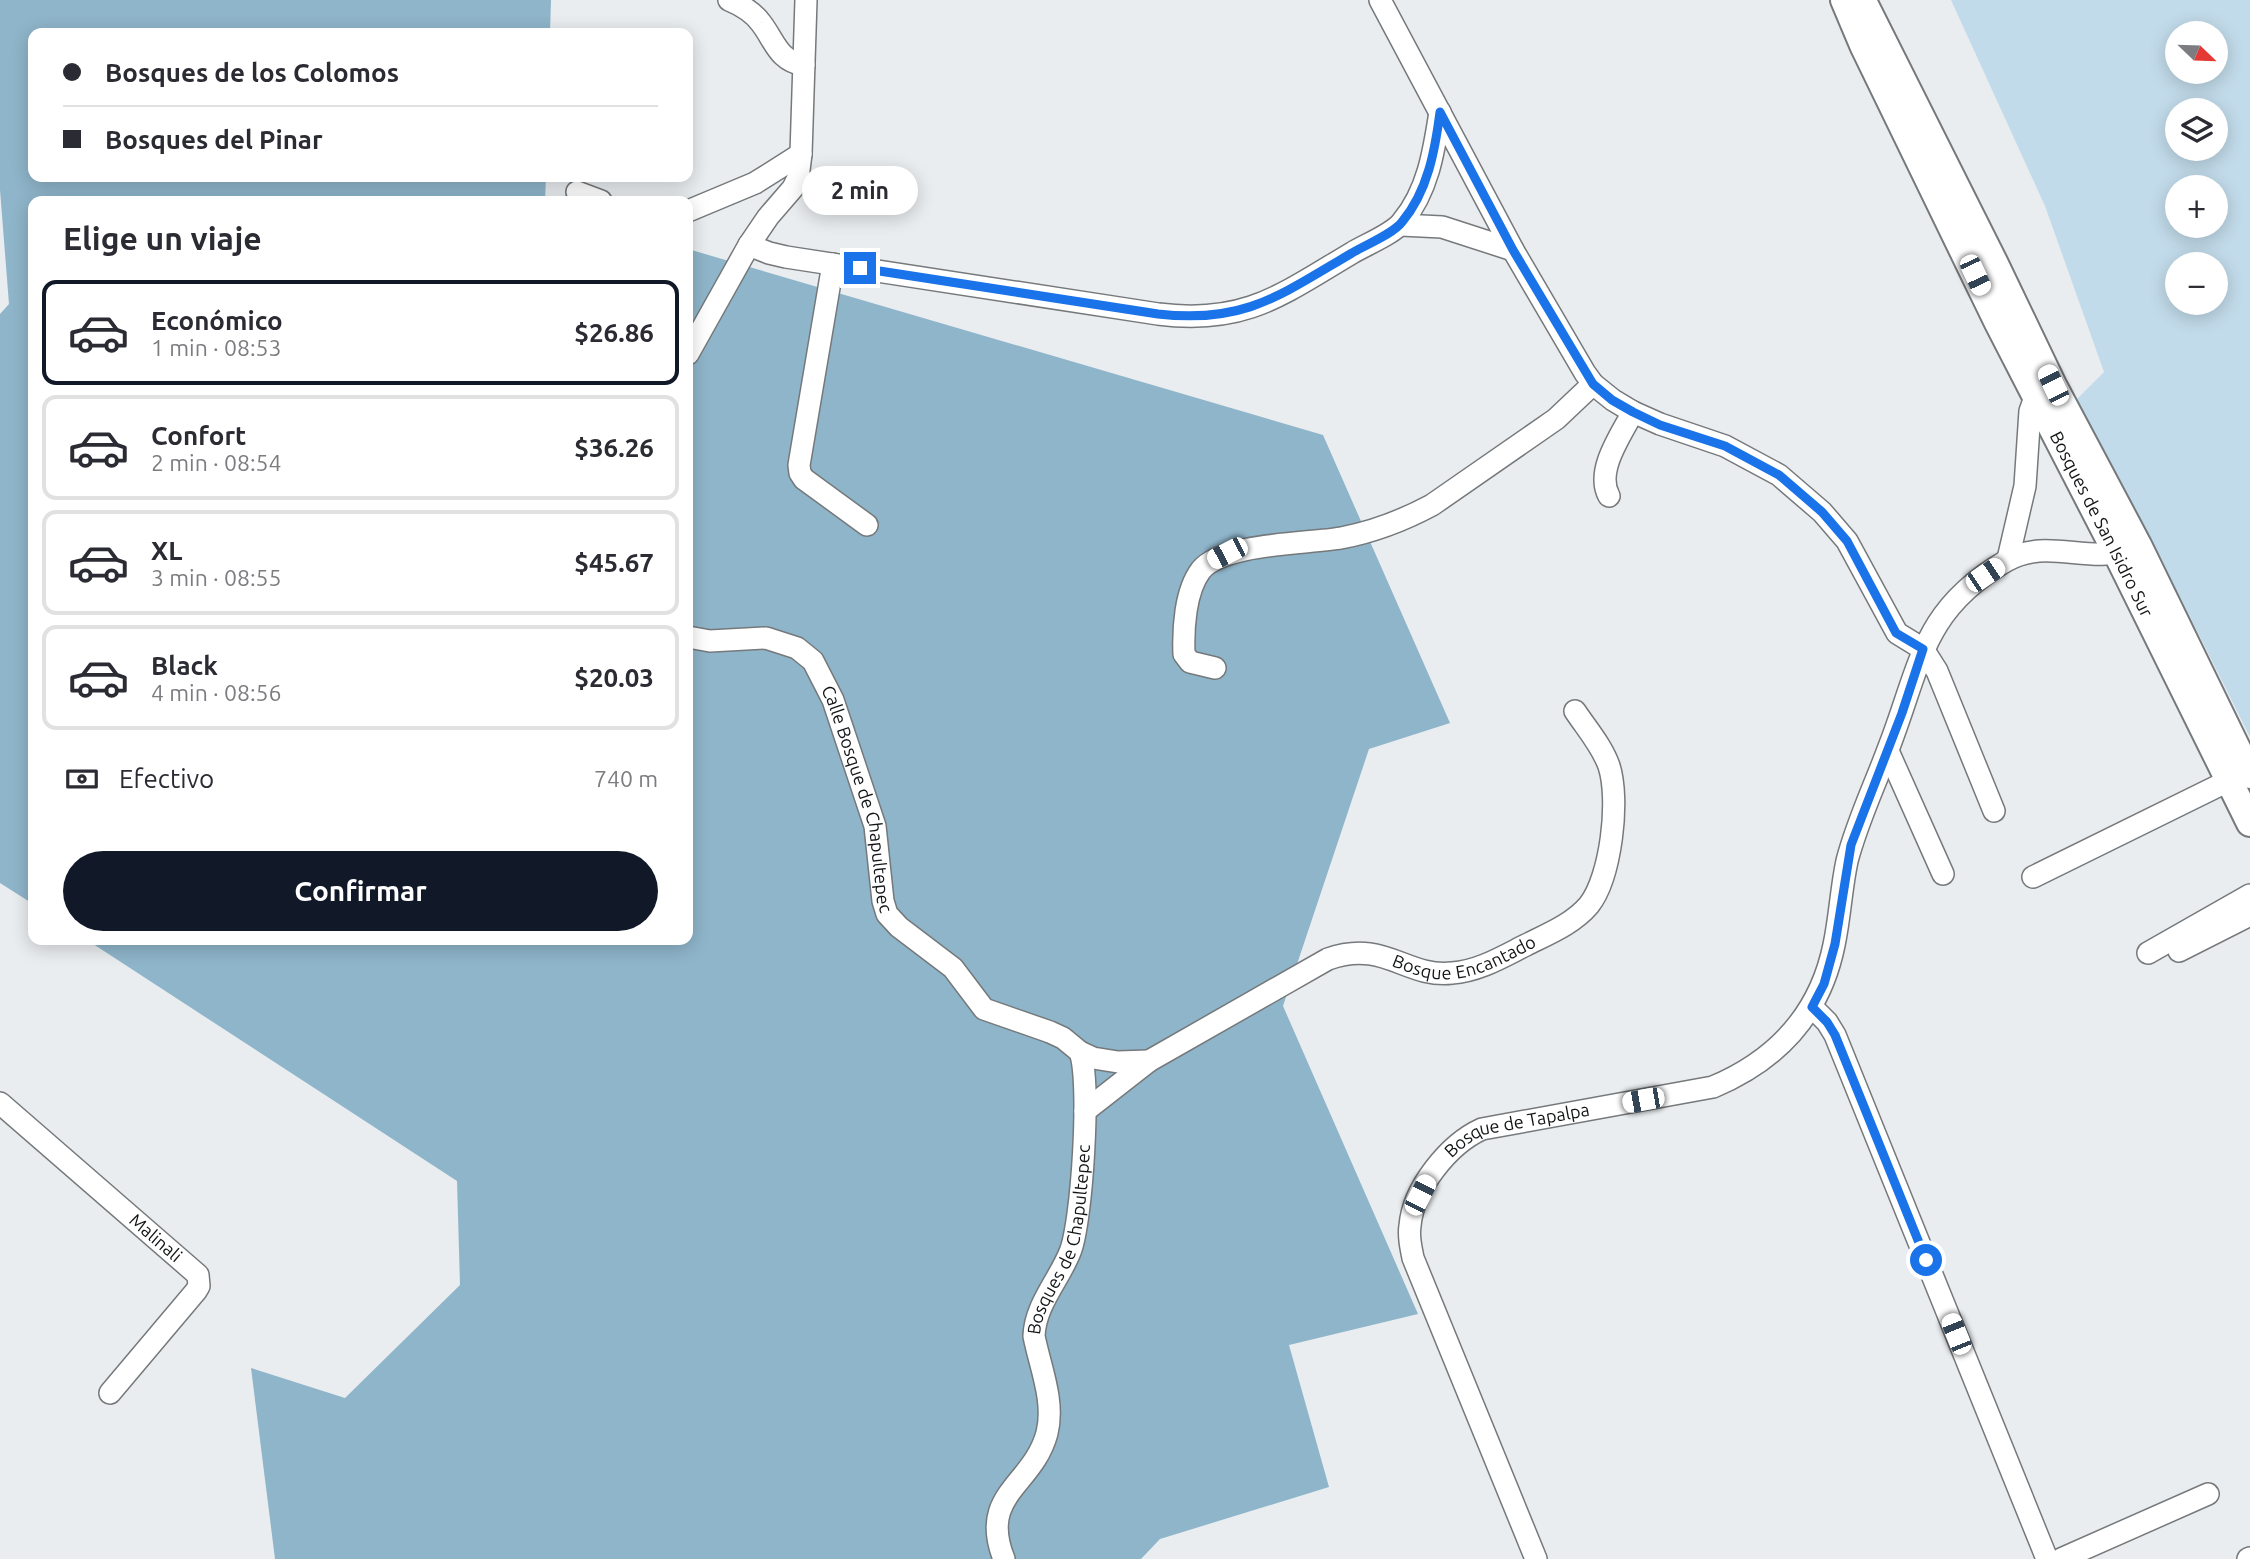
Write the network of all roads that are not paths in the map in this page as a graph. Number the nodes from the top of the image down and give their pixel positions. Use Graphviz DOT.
graph roads {
  1 [pos="729,0"];
  2 [pos="806,0"];
  3 [pos="1380,0"];
  4 [pos="1844,0"];
  5 [pos="1863,0"];
  6 [pos="804,65"];
  7 [pos="1440,112"];
  8 [pos="801,154"];
  9 [pos="577,192"];
  10 [pos="588,196"];
  11 [pos="693,209"];
  12 [pos="1401,225"];
  13 [pos="749,244"];
  14 [pos="1513,250"];
  15 [pos="833,264"];
  16 [pos="693,345"];
  17 [pos="1593,384"];
  18 [pos="2045,391"];
  19 [pos="1633,412"];
  20 [pos="1609,496"];
  21 [pos="867,525"];
  22 [pos="2127,550"];
  23 [pos="2008,559"];
  24 [pos="693,638"];
  25 [pos="1923,649"];
  26 [pos="1215,668"];
  27 [pos="1576,712"];
  28 [pos="1888,751"];
  29 [pos="2239,778"];
  30 [pos="1994,811"];
  31 [pos="2250,823"];
  32 [pos="1943,874"];
  33 [pos="2034,877"];
  34 [pos="2250,895"];
  35 [pos="2250,915"];
  36 [pos="2179,951"];
  37 [pos="2148,953"];
  38 [pos="1812,1007"];
  39 [pos="1080,1052"];
  40 [pos="1149,1062"];
  41 [pos="0,1103"];
  42 [pos="1085,1111"];
  43 [pos="110,1393"];
  44 [pos="2208,1494"];
  45 [pos="1004,1559"];
  46 [pos="1536,1559"];
  47 [pos="2047,1559"];
  48 [pos="2062,1559"];
  1 -- 6 [label="street"];
  2 -- 6 [label="street"];
  3 -- 7 [label="street"];
  4 -- 18 [label="main road, Bosques de San Isidro Sur"];
  5 -- 18 [label="main road, Bosques de San Isidro Sur"];
  6 -- 8 [label="street"];
  7 -- 12 [label="street"];
  7 -- 14 [label="street"];
  8 -- 11 [label="street"];
  8 -- 13 [label="street"];
  9 -- 10 [label="street"];
  12 -- 14 [label="street"];
  12 -- 15 [label="street"];
  13 -- 15 [label="street"];
  13 -- 16 [label="street"];
  14 -- 17 [label="street"];
  15 -- 21 [label="street"];
  17 -- 19 [label="street"];
  17 -- 26 [label="street"];
  18 -- 22 [label="main road, Bosques de San Isidro Sur"];
  18 -- 23 [label="street"];
  19 -- 20 [label="street"];
  19 -- 25 [label="street"];
  22 -- 23 [label="street"];
  22 -- 29 [label="main road, Bosques de San Isidro Sur"];
  23 -- 25 [label="street, Bosque de Tapalpa"];
  24 -- 39 [label="street, Calle Bosque de Chapultepec"];
  25 -- 28 [label="street, Bosque de Tapalpa"];
  25 -- 30 [label="street"];
  27 -- 40 [label="street, Bosque Encantado"];
  28 -- 32 [label="street"];
  28 -- 38 [label="street, Bosque de Tapalpa"];
  29 -- 31 [label="main road, Bosques de San Isidro Sur"];
  29 -- 33 [label="street"];
  34 -- 37 [label="street"];
  35 -- 36 [label="street"];
  38 -- 46 [label="street, Bosque de Tapalpa"];
  38 -- 47 [label="street"];
  39 -- 40 [label="street, Calle Bosque de Chapultepec"];
  39 -- 42 [label="street, Bosques de Chapultepec"];
  40 -- 42 [label="street, Bosque Encantado"];
  41 -- 43 [label="street, Malinali"];
  42 -- 45 [label="street, Bosques de Chapultepec"];
  44 -- 48 [label="street"];
}
